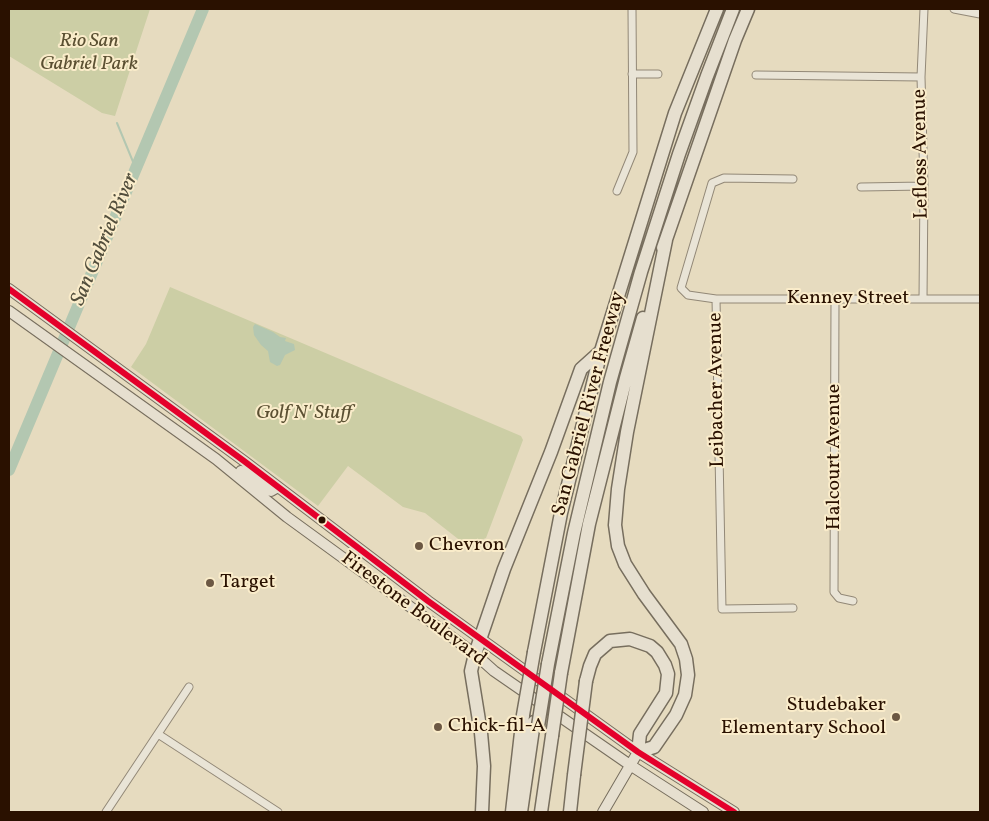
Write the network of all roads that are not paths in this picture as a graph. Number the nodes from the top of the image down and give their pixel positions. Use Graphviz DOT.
graph roads {
  1 [pos="632,9"];
  2 [pos="718,9"];
  3 [pos="728,9"];
  4 [pos="733,9"];
  5 [pos="748,9"];
  6 [pos="924,9"];
  7 [pos="954,9"];
  8 [pos="980,14"];
  9 [pos="632,74"];
  10 [pos="658,74"];
  11 [pos="756,75"];
  12 [pos="921,77"];
  13 [pos="793,179"];
  14 [pos="924,186"];
  15 [pos="861,187"];
  16 [pos="616,191"];
  17 [pos="666,240"];
  18 [pos="9,289"];
  19 [pos="716,299"];
  20 [pos="835,299"];
  21 [pos="923,299"];
  22 [pos="980,299"];
  23 [pos="9,311"];
  24 [pos="601,351"];
  25 [pos="216,459"];
  26 [pos="278,487"];
  27 [pos="852,601"];
  28 [pos="793,608"];
  29 [pos="480,637"];
  30 [pos="475,654"];
  31 [pos="542,659"];
  32 [pos="190,687"];
  33 [pos="532,721"];
  34 [pos="158,734"];
  35 [pos="638,752"];
  36 [pos="630,765"];
  37 [pos="106,812"];
  38 [pos="278,812"];
  39 [pos="482,812"];
  40 [pos="512,812"];
  41 [pos="521,812"];
  42 [pos="526,812"];
  43 [pos="542,812"];
  44 [pos="570,812"];
  45 [pos="603,812"];
  46 [pos="703,812"];
  47 [pos="734,812"];
  1 -- 9 [label="street"];
  2 -- 24 [label="highway, San Gabriel River Freeway"];
  3 -- 31 [label="highway"];
  4 -- 31 [label="highway"];
  5 -- 17 [label="highway, San Gabriel River Freeway"];
  6 -- 12 [label="street, Lefloss Avenue"];
  7 -- 8 [label="street"];
  9 -- 10 [label="street"];
  9 -- 16 [label="street"];
  11 -- 12 [label="street"];
  12 -- 14 [label="street, Lefloss Avenue"];
  13 -- 19 [label="street, Leibacher Avenue"];
  14 -- 15 [label="street"];
  14 -- 21 [label="street, Lefloss Avenue"];
  17 -- 35 [label="highway"];
  17 -- 43 [label="highway, San Gabriel River Freeway, bridge"];
  18 -- 26 [label="main road, Firestone Boulevard"];
  19 -- 20 [label="street, Kenney Street"];
  19 -- 28 [label="street, Leibacher Avenue"];
  20 -- 21 [label="street, Kenney Street"];
  20 -- 27 [label="street, Halcourt Avenue"];
  21 -- 22 [label="street, Kenney Street"];
  23 -- 25 [label="main road, Firestone Boulevard"];
  24 -- 29 [label="highway"];
  24 -- 31 [label="highway, San Gabriel River Freeway"];
  25 -- 26 [label="main road"];
  25 -- 30 [label="main road, Firestone Boulevard"];
  26 -- 29 [label="main road, Firestone Boulevard"];
  29 -- 30 [label="highway"];
  29 -- 35 [label="main road, Firestone Boulevard"];
  30 -- 36 [label="main road, Firestone Boulevard"];
  30 -- 39 [label="highway"];
  31 -- 33 [label="highway, San Gabriel River Freeway, bridge"];
  31 -- 33 [label="highway, bridge"];
  32 -- 34 [label="street"];
  33 -- 40 [label="highway, San Gabriel River Freeway"];
  33 -- 41 [label="highway"];
  33 -- 42 [label="highway"];
  34 -- 37 [label="street"];
  34 -- 38 [label="street"];
  35 -- 36 [label="main road"];
  35 -- 44 [label="highway, bridge"];
  35 -- 47 [label="main road, Firestone Boulevard"];
  36 -- 45 [label="main road"];
  36 -- 46 [label="main road, Firestone Boulevard"];
}
